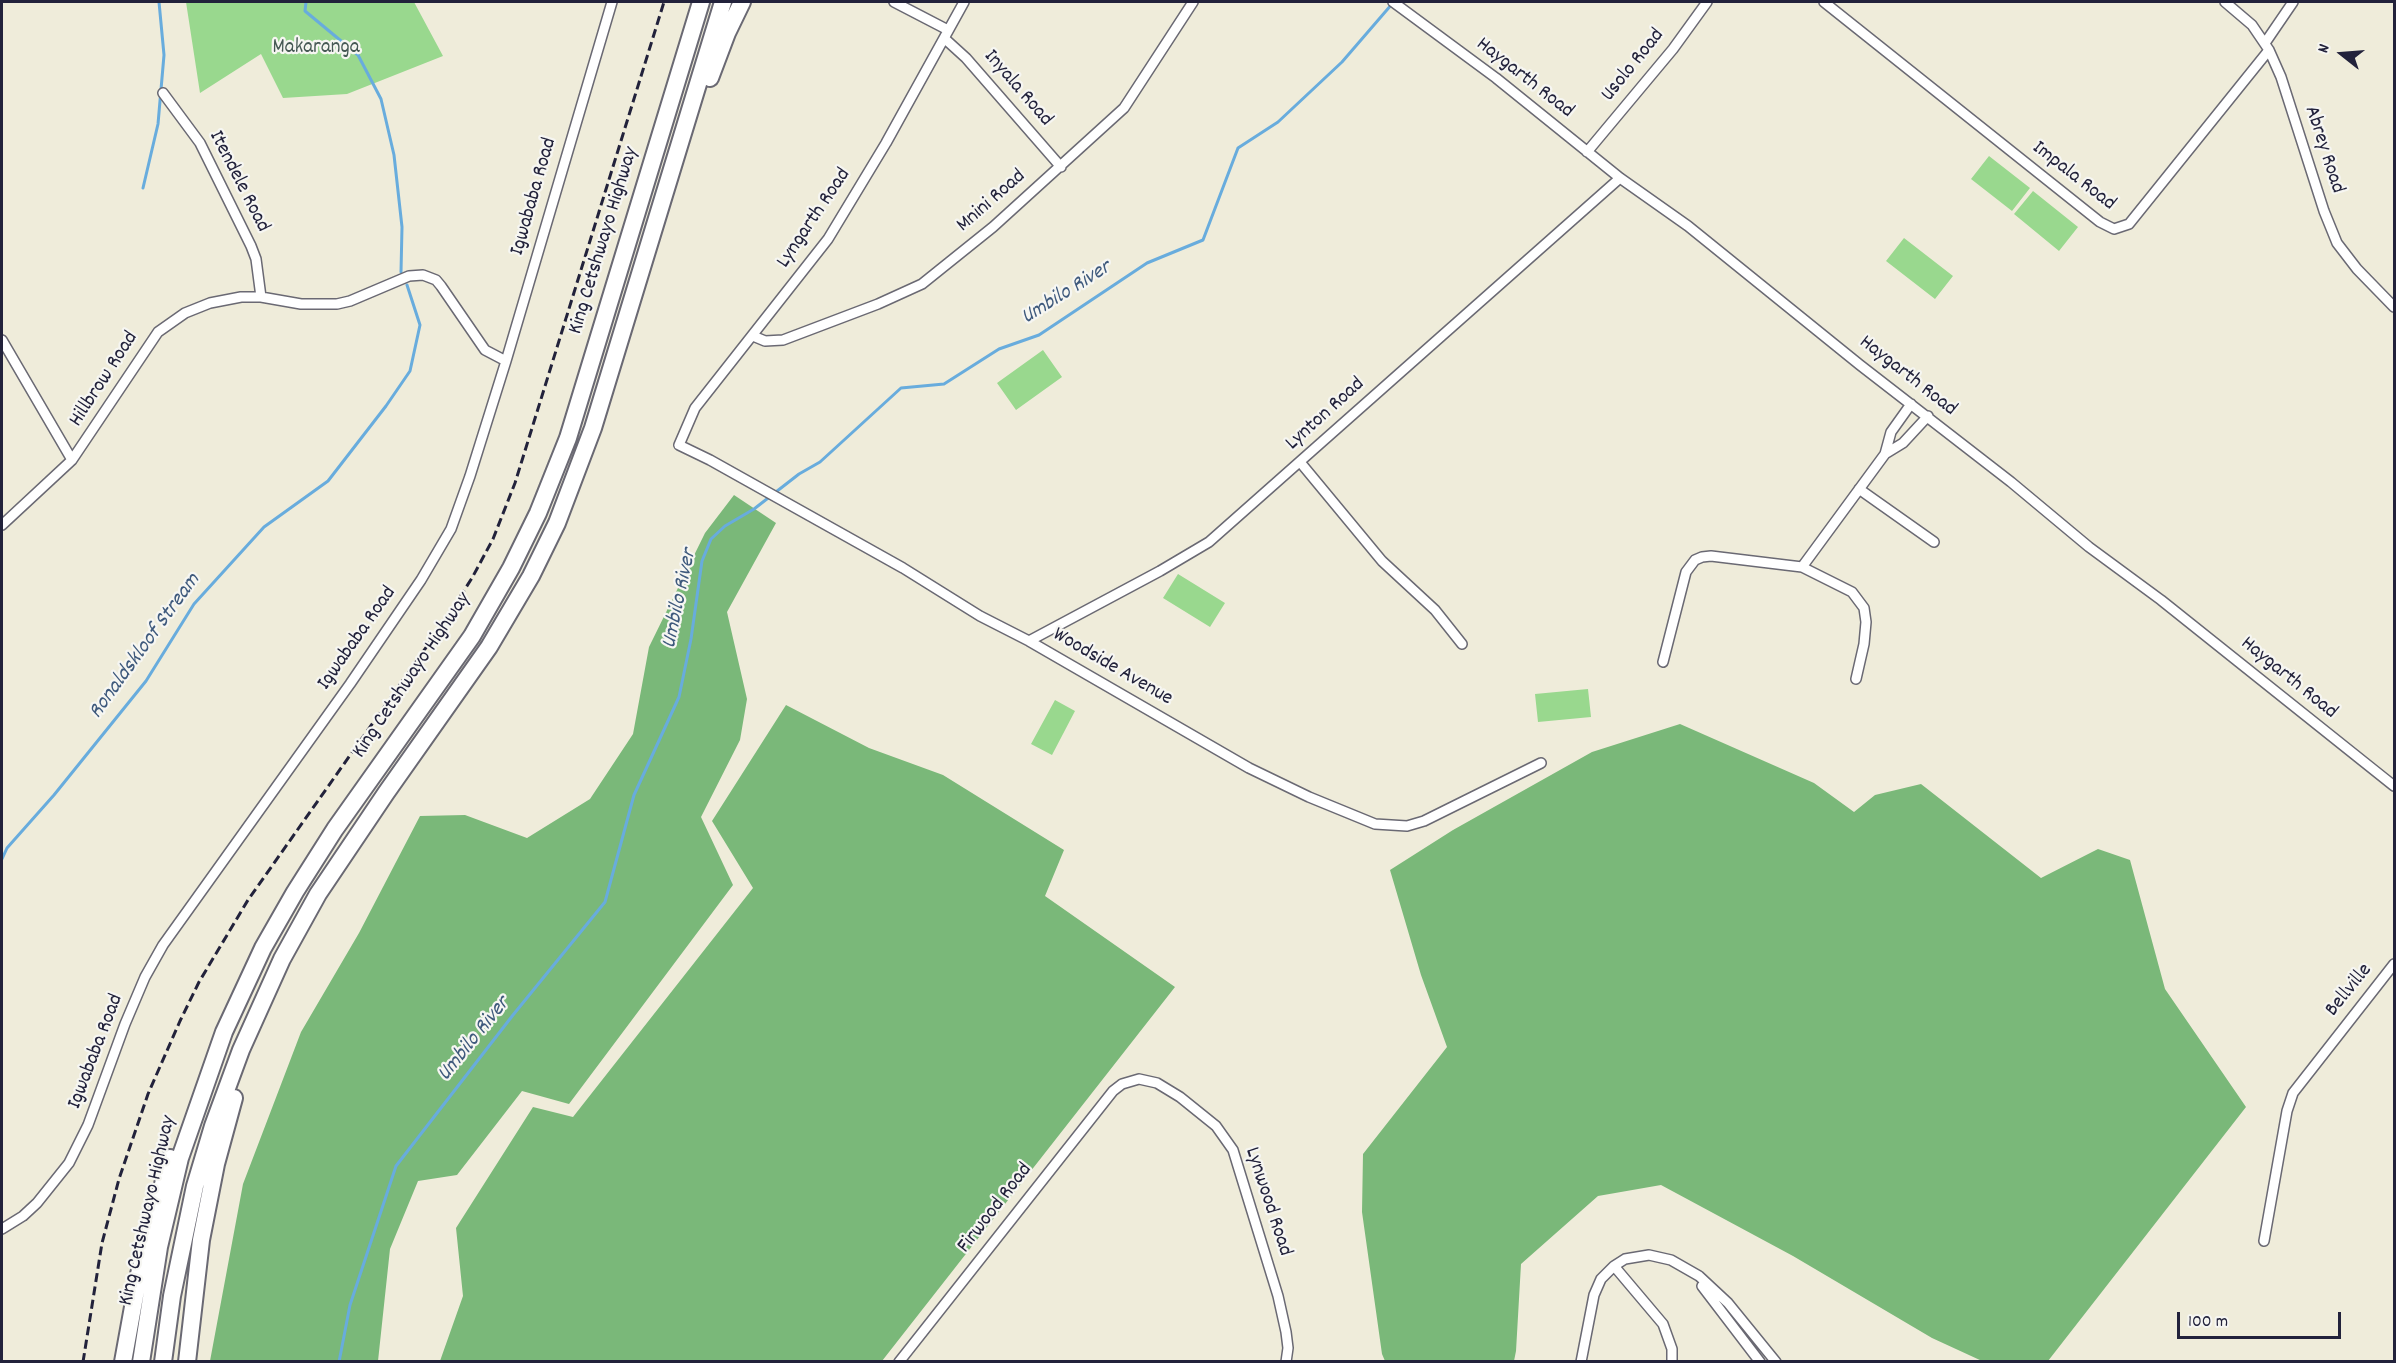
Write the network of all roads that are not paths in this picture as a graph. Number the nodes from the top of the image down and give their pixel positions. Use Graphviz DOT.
graph roads {
  1 [pos="612,2"];
  2 [pos="701,2"];
  3 [pos="723,2"];
  4 [pos="742,2"];
  5 [pos="894,2"];
  6 [pos="964,2"];
  7 [pos="1193,2"];
  8 [pos="1393,2"];
  9 [pos="1707,2"];
  10 [pos="1824,2"];
  11 [pos="2224,2"];
  12 [pos="2293,2"];
  13 [pos="946,34"];
  14 [pos="2267,46"];
  15 [pos="163,93"];
  16 [pos="1587,152"];
  17 [pos="1061,167"];
  18 [pos="1620,178"];
  19 [pos="656,223"];
  20 [pos="261,297"];
  21 [pos="2394,307"];
  22 [pos="753,336"];
  23 [pos="2,340"];
  24 [pos="506,361"];
  25 [pos="1911,404"];
  26 [pos="1928,416"];
  27 [pos="679,445"];
  28 [pos="1885,454"];
  29 [pos="72,460"];
  30 [pos="1300,462"];
  31 [pos="1859,489"];
  32 [pos="2,525"];
  33 [pos="1935,542"];
  34 [pos="1802,567"];
  35 [pos="1029,641"];
  36 [pos="1462,644"];
  37 [pos="1663,662"];
  38 [pos="1856,679"];
  39 [pos="1541,763"];
  40 [pos="2394,786"];
  41 [pos="2394,964"];
  42 [pos="254,1019"];
  43 [pos="224,1032"];
  44 [pos="1125,1083"];
  45 [pos="2,1229"];
  46 [pos="2264,1241"];
  47 [pos="1614,1266"];
  48 [pos="1683,1267"];
  49 [pos="1586,1343"];
  50 [pos="123,1362"];
  51 [pos="141,1362"];
  52 [pos="163,1362"];
  53 [pos="187,1362"];
  54 [pos="899,1362"];
  55 [pos="1286,1362"];
  56 [pos="1581,1362"];
  57 [pos="1586,1362"];
  58 [pos="1672,1362"];
  59 [pos="1760,1362"];
  60 [pos="1776,1362"];
  1 -- 24 [label="street, Igwababa Road"];
  2 -- 43 [label="highway, King Cetshwayo Highway"];
  3 -- 19 [label="highway, King Cetshwayo Highway"];
  4 -- 19 [label="highway"];
  5 -- 13 [label="street, Inyala Road"];
  6 -- 13 [label="street, Lyngarth Road"];
  7 -- 17 [label="street, Mnini Road"];
  8 -- 16 [label="street, Haygarth Road"];
  9 -- 16 [label="street, Usolo Road"];
  10 -- 14 [label="street, Impala Road"];
  11 -- 14 [label="street, Abrey Road"];
  12 -- 14 [label="street"];
  13 -- 17 [label="street, Inyala Road"];
  13 -- 22 [label="street, Lyngarth Road"];
  14 -- 21 [label="street, Abrey Road"];
  15 -- 20 [label="street, Itendele Road"];
  16 -- 18 [label="street, Haygarth Road"];
  17 -- 22 [label="street, Mnini Road"];
  18 -- 25 [label="street, Haygarth Road"];
  18 -- 30 [label="street, Lynton Road"];
  19 -- 42 [label="highway, King Cetshwayo Highway"];
  20 -- 24 [label="street, Hillbrow Road"];
  20 -- 29 [label="street, Hillbrow Road"];
  22 -- 27 [label="street, Lyngarth Road"];
  23 -- 29 [label="street"];
  24 -- 45 [label="street, Igwababa Road"];
  25 -- 26 [label="street, Haygarth Road"];
  25 -- 28 [label="street"];
  26 -- 28 [label="street"];
  26 -- 40 [label="street, Haygarth Road"];
  27 -- 35 [label="street, Woodside Avenue"];
  28 -- 31 [label="street"];
  29 -- 32 [label="street, Hillbrow Road"];
  30 -- 35 [label="street, Lynton Road"];
  30 -- 36 [label="street"];
  31 -- 33 [label="street"];
  31 -- 34 [label="street"];
  34 -- 37 [label="street"];
  34 -- 38 [label="street"];
  35 -- 39 [label="street, Woodside Avenue"];
  41 -- 46 [label="street, Bellville"];
  42 -- 52 [label="highway, King Cetshwayo Highway"];
  42 -- 53 [label="highway"];
  43 -- 50 [label="highway"];
  43 -- 51 [label="highway, King Cetshwayo Highway"];
  44 -- 54 [label="street, Firwood Road"];
  44 -- 55 [label="street, Lynwood Road"];
  47 -- 48 [label="street"];
  47 -- 49 [label="street"];
  47 -- 58 [label="street"];
  48 -- 59 [label="street"];
  48 -- 60 [label="street"];
  49 -- 56 [label="street"];
  49 -- 57 [label="street"];
}
